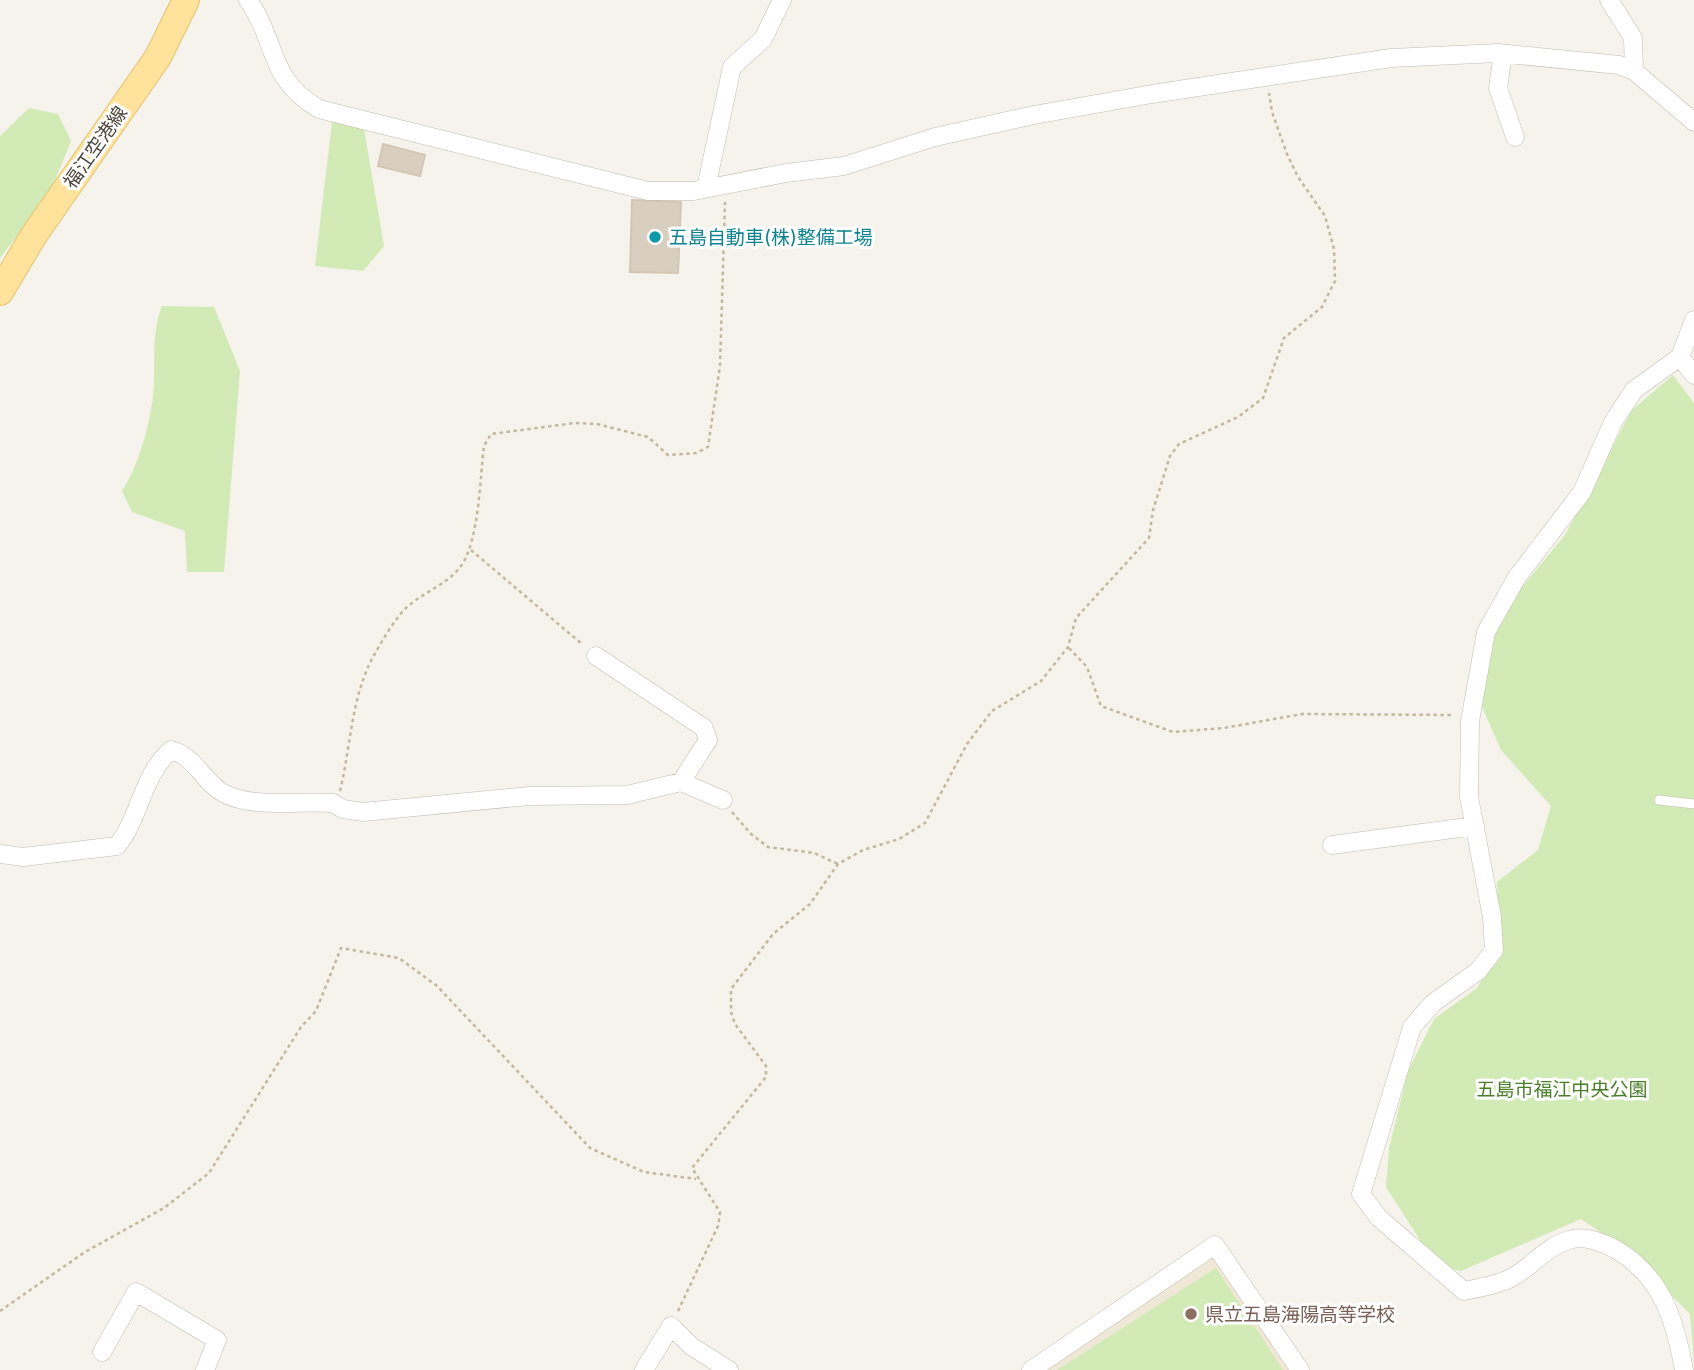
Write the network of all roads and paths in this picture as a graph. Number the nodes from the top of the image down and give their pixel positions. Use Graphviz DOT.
graph roads {
  1 [pos="186,0"];
  2 [pos="247,0"];
  3 [pos="782,0"];
  4 [pos="1609,0"];
  5 [pos="1503,54"];
  6 [pos="1634,71"];
  7 [pos="1267,76"];
  8 [pos="1694,122"];
  9 [pos="1515,137"];
  10 [pos="725,184"];
  11 [pos="706,188"];
  12 [pos="0,292"];
  13 [pos="1694,320"];
  14 [pos="1680,356"];
  15 [pos="1694,375"];
  16 [pos="470,549"];
  17 [pos="1068,647"];
  18 [pos="596,656"];
  19 [pos="1472,715"];
  20 [pos="681,782"];
  21 [pos="723,800"];
  22 [pos="1659,800"];
  23 [pos="334,803"];
  24 [pos="1694,804"];
  25 [pos="1475,826"];
  26 [pos="1332,845"];
  27 [pos="0,854"];
  28 [pos="838,864"];
  29 [pos="696,1179"];
  30 [pos="0,1311"];
  31 [pos="671,1326"];
  32 [pos="102,1352"];
  33 [pos="205,1370"];
  34 [pos="644,1370"];
  35 [pos="729,1370"];
  36 [pos="1031,1370"];
  37 [pos="1300,1370"];
  38 [pos="1684,1370"];
  1 -- 12 [label="main road, 福江空港線"];
  2 -- 11 [label="street"];
  3 -- 11 [label="street"];
  4 -- 6 [label="street"];
  5 -- 6 [label="street"];
  5 -- 7 [label="street"];
  5 -- 9 [label="street"];
  6 -- 8 [label="street"];
  7 -- 10 [label="street"];
  7 -- 17 [label="path"];
  10 -- 11 [label="street"];
  10 -- 16 [label="path"];
  13 -- 14 [label="street"];
  14 -- 15 [label="street"];
  14 -- 19 [label="street"];
  16 -- 18 [label="path"];
  16 -- 23 [label="path"];
  17 -- 19 [label="path"];
  17 -- 28 [label="path"];
  18 -- 20 [label="street"];
  19 -- 25 [label="street"];
  20 -- 21 [label="street"];
  20 -- 23 [label="street"];
  21 -- 28 [label="path"];
  22 -- 24 [label="lane"];
  23 -- 27 [label="street"];
  25 -- 26 [label="street"];
  25 -- 38 [label="street"];
  28 -- 29 [label="path"];
  29 -- 30 [label="path"];
  29 -- 31 [label="path"];
  31 -- 34 [label="street"];
  31 -- 35 [label="street"];
  32 -- 33 [label="street"];
  36 -- 37 [label="street"];
}
